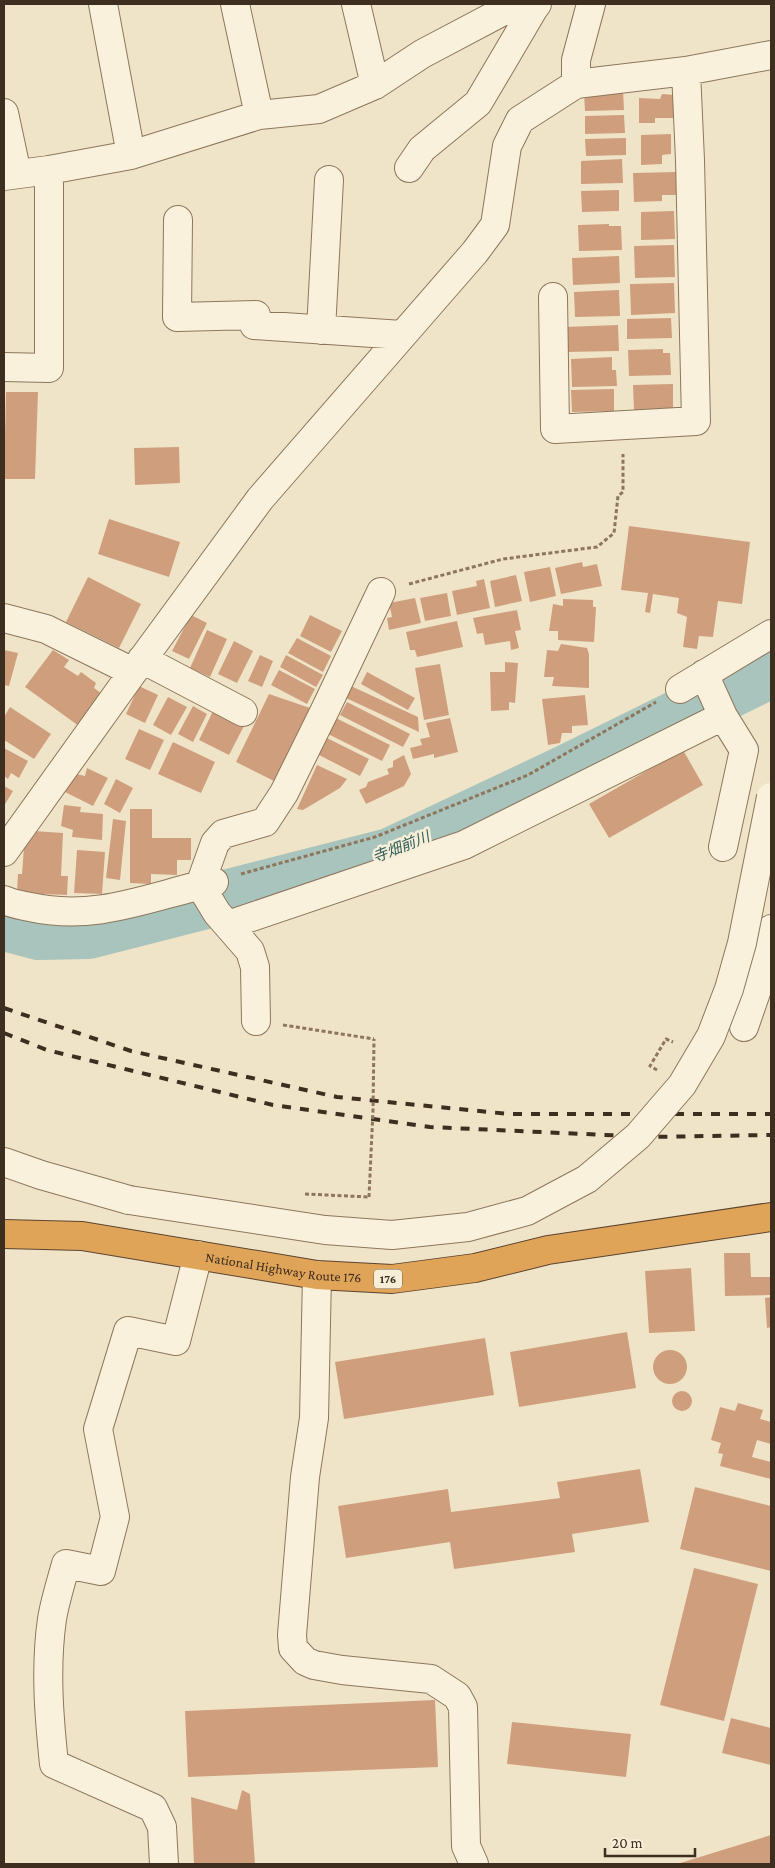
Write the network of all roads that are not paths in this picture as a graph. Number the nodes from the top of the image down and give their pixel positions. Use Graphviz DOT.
graph roads {
  1 [pos="103,4"];
  2 [pos="235,4"];
  3 [pos="356,4"];
  4 [pos="591,4"];
  5 [pos="536,6"];
  6 [pos="771,55"];
  7 [pos="686,71"];
  8 [pos="576,84"];
  9 [pos="375,85"];
  10 [pos="4,113"];
  11 [pos="259,115"];
  12 [pos="132,155"];
  13 [pos="409,168"];
  14 [pos="49,170"];
  15 [pos="11,175"];
  16 [pos="330,180"];
  17 [pos="178,220"];
  18 [pos="553,297"];
  19 [pos="321,330"];
  20 [pos="402,336"];
  21 [pos="4,367"];
  22 [pos="380,592"];
  23 [pos="4,618"];
  24 [pos="771,634"];
  25 [pos="137,665"];
  26 [pos="704,674"];
  27 [pos="680,689"];
  28 [pos="243,712"];
  29 [pos="723,716"];
  30 [pos="771,797"];
  31 [pos="723,847"];
  32 [pos="4,852"];
  33 [pos="212,899"];
  34 [pos="4,900"];
  35 [pos="771,930"];
  36 [pos="256,1021"];
  37 [pos="744,1027"];
  38 [pos="4,1162"];
  39 [pos="771,1217"];
  40 [pos="4,1234"];
  41 [pos="198,1255"];
  42 [pos="317,1275"];
  43 [pos="164,1864"];
  44 [pos="474,1864"];
  1 -- 12 [label="street"];
  2 -- 11 [label="street"];
  3 -- 9 [label="street"];
  4 -- 8 [label="street"];
  5 -- 9 [label="street"];
  5 -- 13 [label="street"];
  6 -- 7 [label="street"];
  7 -- 8 [label="street"];
  7 -- 18 [label="street"];
  8 -- 20 [label="street"];
  9 -- 11 [label="street"];
  10 -- 15 [label="street"];
  11 -- 12 [label="street"];
  12 -- 14 [label="street"];
  14 -- 15 [label="street"];
  14 -- 21 [label="street"];
  16 -- 19 [label="street"];
  17 -- 19 [label="street"];
  19 -- 20 [label="street"];
  20 -- 25 [label="street"];
  22 -- 33 [label="street"];
  23 -- 25 [label="street"];
  24 -- 26 [label="street"];
  25 -- 28 [label="street"];
  25 -- 32 [label="street"];
  26 -- 27 [label="street"];
  26 -- 29 [label="street"];
  29 -- 31 [label="street"];
  29 -- 33 [label="street"];
  30 -- 38 [label="street, bridge"];
  33 -- 34 [label="street"];
  33 -- 36 [label="street"];
  35 -- 37 [label="street"];
  39 -- 42 [label="highway, National Highway Route 176 / 176"];
  40 -- 41 [label="highway, National Highway Route 176 / 176"];
  41 -- 42 [label="highway, National Highway Route 176 / 176"];
  41 -- 43 [label="street"];
  42 -- 44 [label="street"];
}
